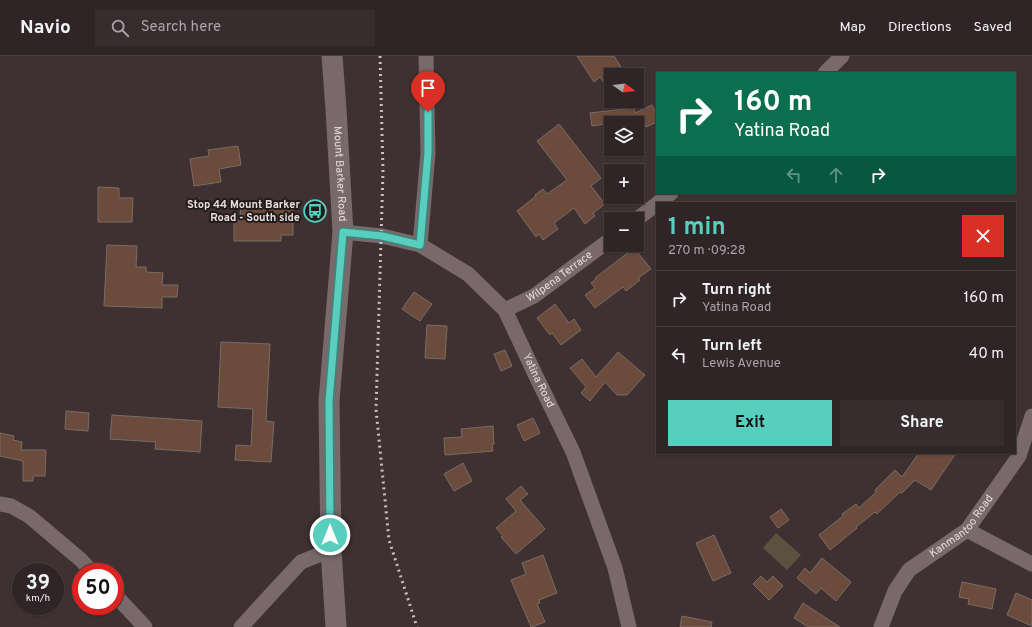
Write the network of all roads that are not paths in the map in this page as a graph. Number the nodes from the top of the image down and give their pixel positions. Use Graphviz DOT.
graph roads {
  1 [pos="332,56"];
  2 [pos="426,56"];
  3 [pos="842,56"];
  4 [pos="826,72"];
  5 [pos="670,194"];
  6 [pos="658,202"];
  7 [pos="656,204"];
  8 [pos="644,213"];
  9 [pos="343,232"];
  10 [pos="604,243"];
  11 [pos="420,245"];
  12 [pos="505,310"];
  13 [pos="1032,416"];
  14 [pos="0,504"];
  15 [pos="967,530"];
  16 [pos="330,550"];
  17 [pos="83,563"];
  18 [pos="1032,564"];
  19 [pos="124,605"];
  20 [pos="145,627"];
  21 [pos="241,627"];
  22 [pos="336,627"];
  23 [pos="629,627"];
  24 [pos="880,627"];
  1 -- 9 [label="main road, Mount Barker Road"];
  2 -- 11 [label="street"];
  3 -- 4 [label="street"];
  5 -- 6 [label="street"];
  7 -- 8 [label="street"];
  9 -- 11 [label="street, Yatina Road"];
  9 -- 16 [label="main road, Mount Barker Road"];
  10 -- 12 [label="street, Wilpena Terrace"];
  11 -- 12 [label="street, Yatina Road"];
  12 -- 23 [label="street, Yatina Road"];
  13 -- 15 [label="street, Kanmantoo Road"];
  14 -- 17 [label="street"];
  15 -- 18 [label="street"];
  15 -- 24 [label="street, Kanmantoo Road"];
  16 -- 21 [label="street"];
  16 -- 22 [label="main road, Mount Barker Road"];
  19 -- 20 [label="street"];
}
